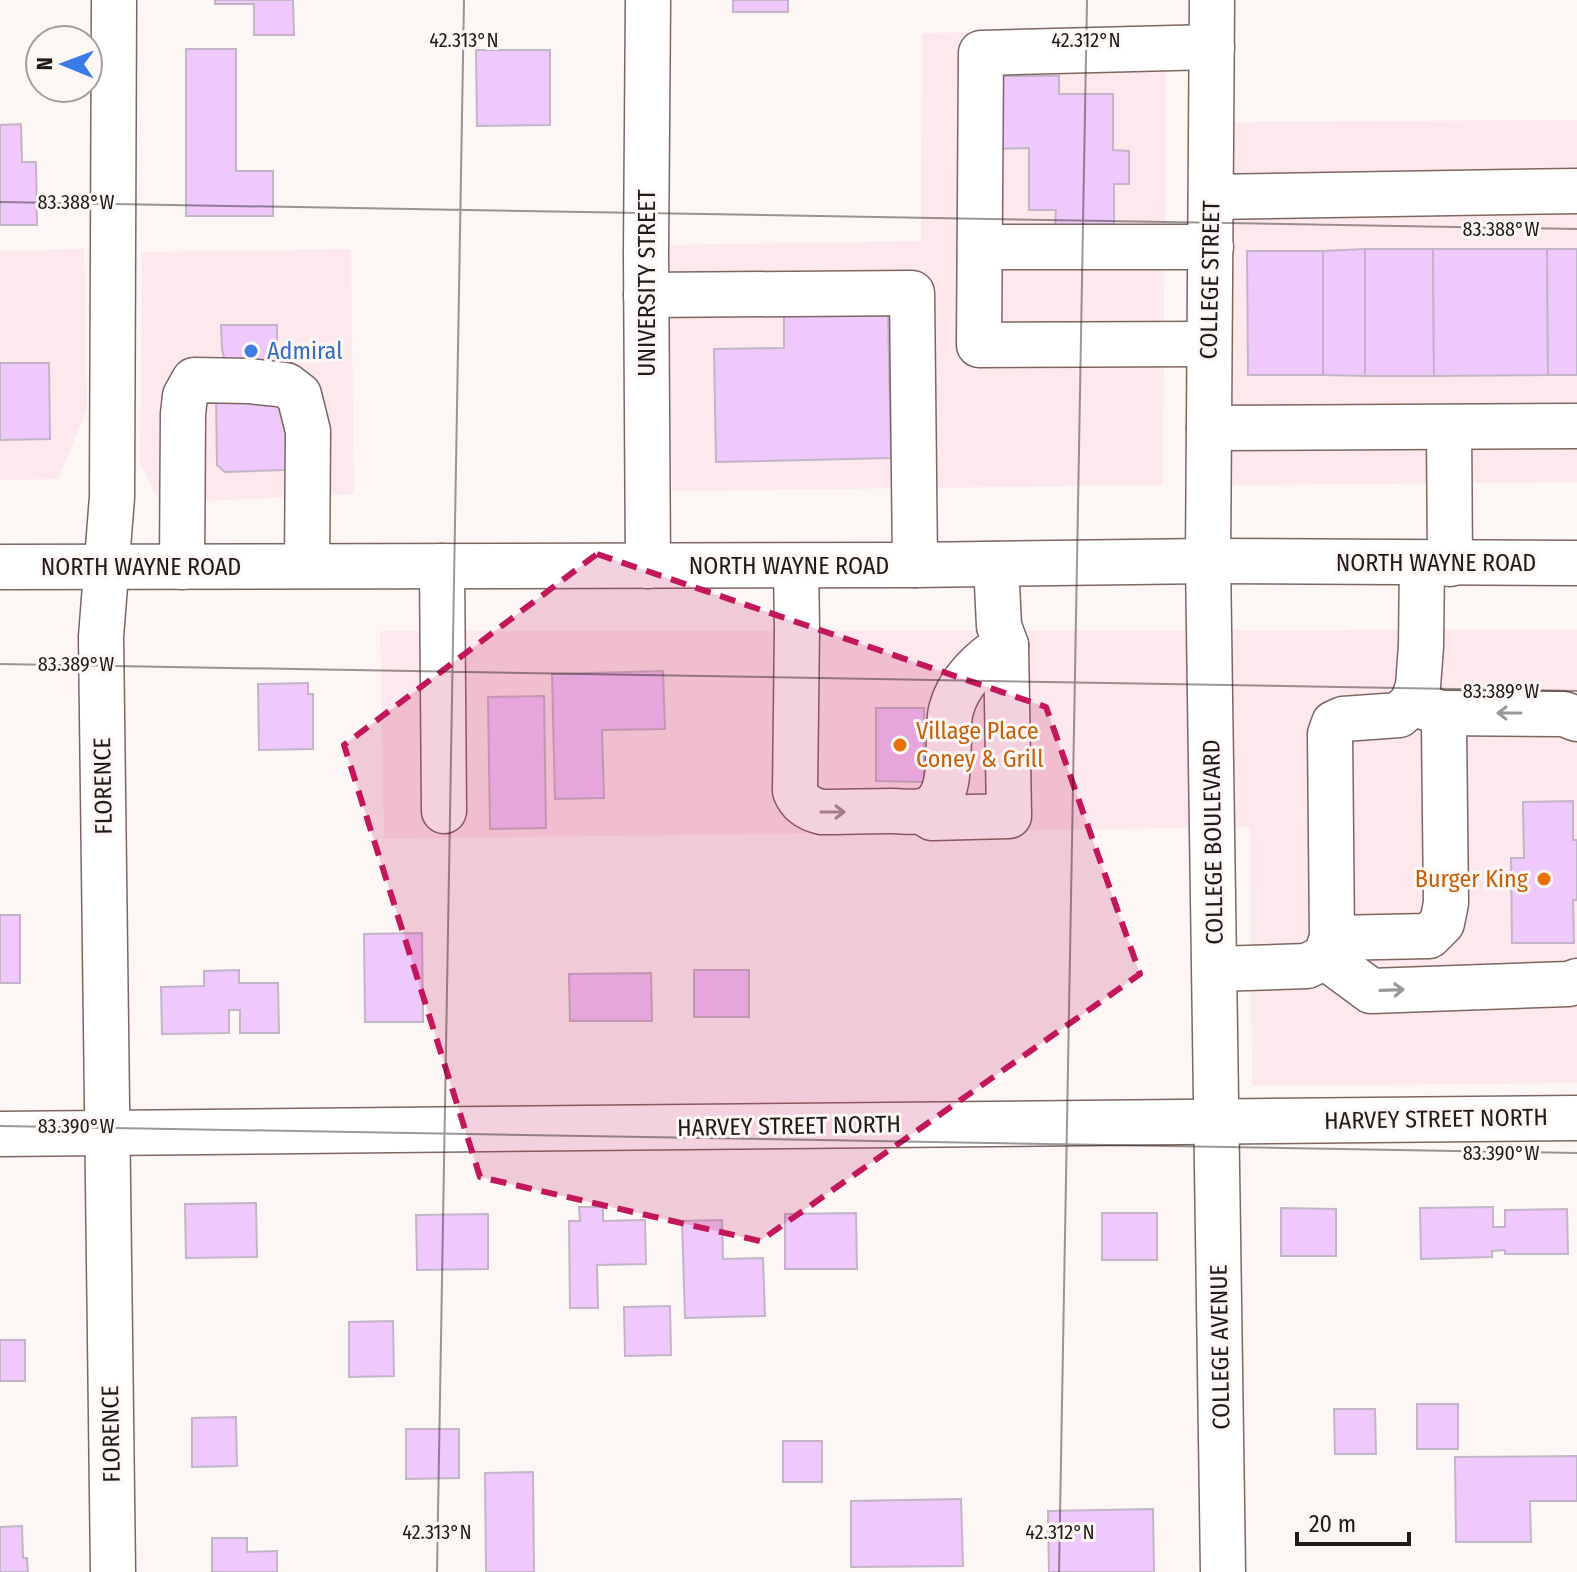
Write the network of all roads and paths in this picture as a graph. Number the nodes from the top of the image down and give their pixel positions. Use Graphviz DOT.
graph roads {
  1 [pos="114,0"];
  2 [pos="648,0"];
  3 [pos="1212,0"];
  4 [pos="1212,47"];
  5 [pos="1577,191"];
  6 [pos="1211,197"];
  7 [pos="980,247"];
  8 [pos="1211,247"];
  9 [pos="646,295"];
  10 [pos="1208,344"];
  11 [pos="1577,426"];
  12 [pos="1449,427"];
  13 [pos="1209,428"];
  14 [pos="183,436"];
  15 [pos="112,437"];
  16 [pos="1208,561"];
  17 [pos="1436,563"];
  18 [pos="1577,563"];
  19 [pos="996,564"];
  20 [pos="915,565"];
  21 [pos="307,566"];
  22 [pos="442,566"];
  23 [pos="648,566"];
  24 [pos="796,566"];
  25 [pos="0,567"];
  26 [pos="106,567"];
  27 [pos="182,567"];
  28 [pos="1006,645"];
  29 [pos="1427,708"];
  30 [pos="1577,719"];
  31 [pos="444,811"];
  32 [pos="922,811"];
  33 [pos="1328,948"];
  34 [pos="1215,969"];
  35 [pos="1577,981"];
  36 [pos="1577,1118"];
  37 [pos="1217,1122"];
  38 [pos="107,1133"];
  39 [pos="0,1134"];
  40 [pos="113,1572"];
  41 [pos="1223,1572"];
  1 -- 15 [label="street, FLORENCE"];
  2 -- 9 [label="street, UNIVERSITY STREET"];
  3 -- 4 [label="street, COLLEGE STREET"];
  4 -- 6 [label="street, COLLEGE STREET"];
  4 -- 7 [label="street"];
  5 -- 6 [label="street"];
  6 -- 8 [label="street, COLLEGE STREET"];
  7 -- 8 [label="street"];
  7 -- 10 [label="street"];
  8 -- 10 [label="street, COLLEGE STREET"];
  9 -- 20 [label="street"];
  9 -- 23 [label="street, UNIVERSITY STREET"];
  10 -- 13 [label="street, COLLEGE STREET"];
  11 -- 12 [label="street"];
  12 -- 13 [label="street"];
  12 -- 17 [label="street"];
  13 -- 16 [label="street, COLLEGE STREET"];
  14 -- 15 [label="street"];
  14 -- 21 [label="street"];
  14 -- 27 [label="street"];
  15 -- 26 [label="street, FLORENCE"];
  16 -- 17 [label="street, NORTH WAYNE ROAD"];
  16 -- 19 [label="street, NORTH WAYNE ROAD"];
  16 -- 34 [label="street, COLLEGE BOULEVARD"];
  17 -- 18 [label="street, NORTH WAYNE ROAD"];
  17 -- 29 [label="street"];
  19 -- 20 [label="street, NORTH WAYNE ROAD"];
  19 -- 28 [label="street"];
  20 -- 24 [label="street, NORTH WAYNE ROAD"];
  21 -- 22 [label="street, NORTH WAYNE ROAD"];
  21 -- 27 [label="street, NORTH WAYNE ROAD"];
  22 -- 23 [label="street, NORTH WAYNE ROAD"];
  22 -- 31 [label="street"];
  23 -- 24 [label="street, NORTH WAYNE ROAD"];
  24 -- 32 [label="street, one-way"];
  25 -- 26 [label="street, NORTH WAYNE ROAD"];
  26 -- 27 [label="street, NORTH WAYNE ROAD"];
  26 -- 38 [label="street, FLORENCE"];
  28 -- 32 [label="street"];
  28 -- 32 [label="street"];
  30 -- 29 [label="street, one-way"];
  29 -- 33 [label="street"];
  29 -- 33 [label="street"];
  33 -- 34 [label="street"];
  33 -- 35 [label="street, one-way"];
  34 -- 37 [label="street, COLLEGE BOULEVARD"];
  36 -- 37 [label="street, HARVEY STREET NORTH"];
  37 -- 38 [label="street, HARVEY STREET NORTH"];
  37 -- 41 [label="street, COLLEGE AVENUE"];
  38 -- 39 [label="street, HARVEY STREET NORTH"];
  38 -- 40 [label="street, FLORENCE"];
}
